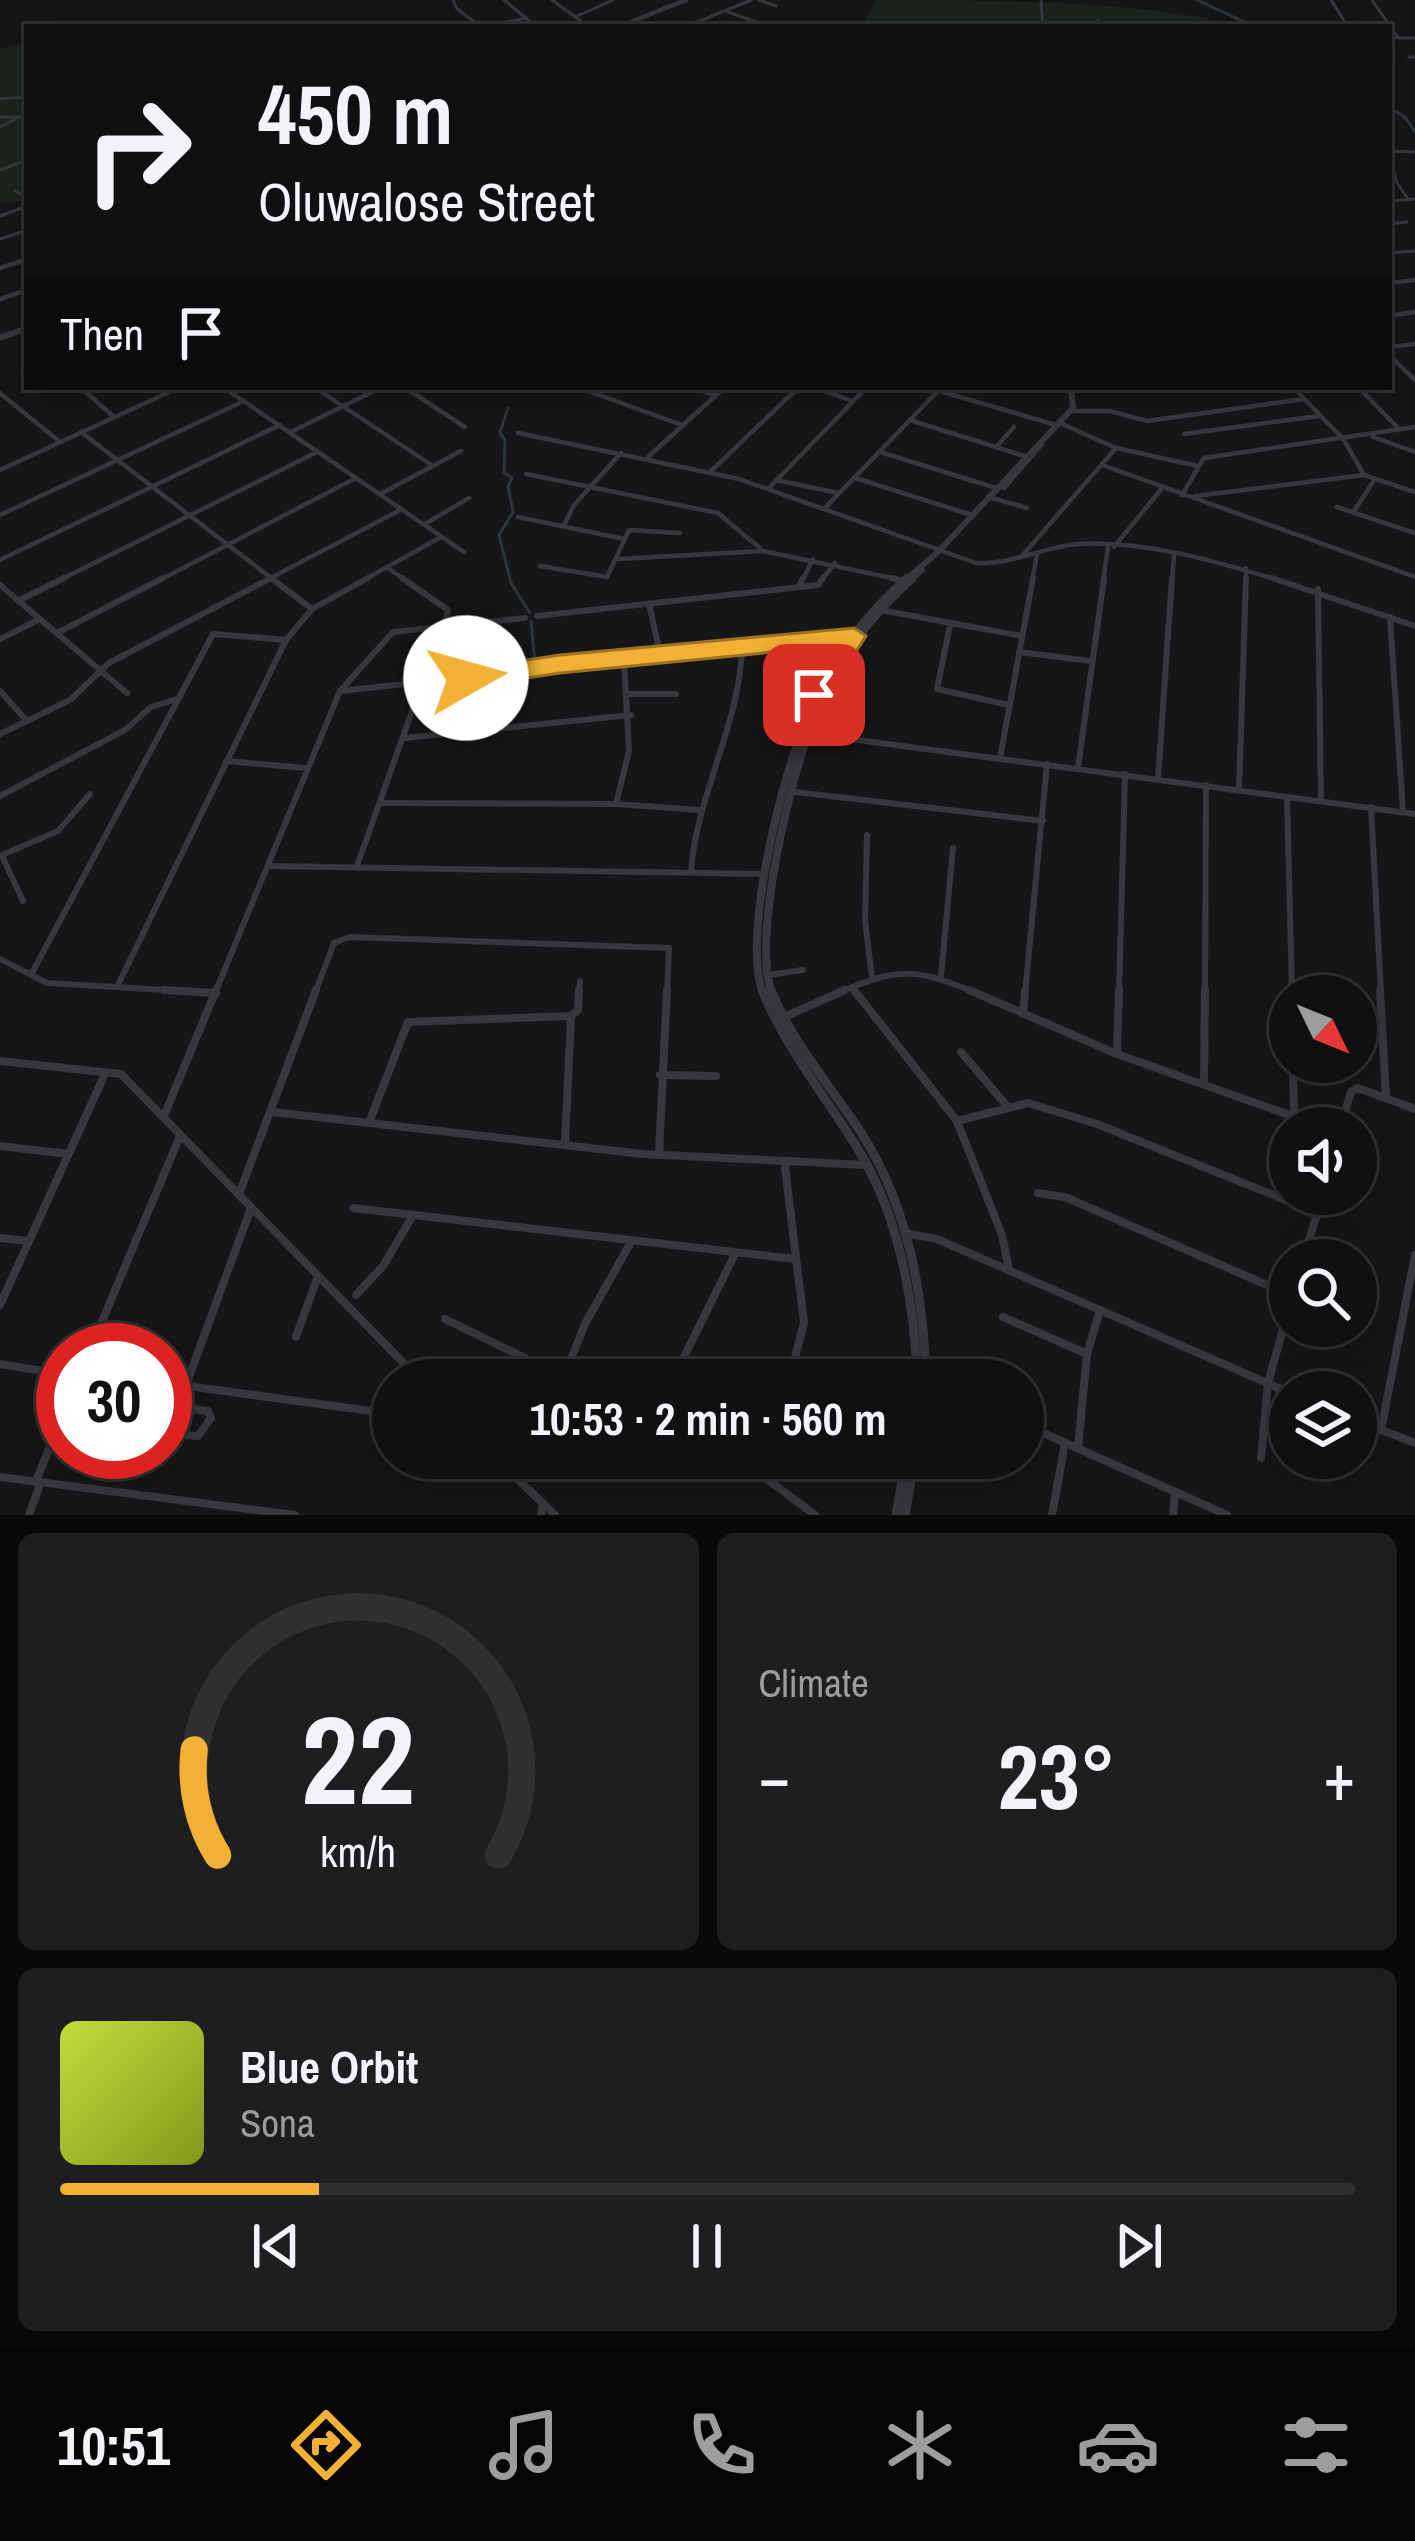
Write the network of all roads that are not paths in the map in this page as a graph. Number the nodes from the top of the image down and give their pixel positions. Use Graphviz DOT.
graph roads {
  1 [pos="453,0"];
  2 [pos="504,0"];
  3 [pos="554,0"];
  4 [pos="614,0"];
  5 [pos="686,0"];
  6 [pos="755,0"];
  7 [pos="776,6"];
  8 [pos="725,11"];
  9 [pos="575,17"];
  10 [pos="526,18"];
  11 [pos="478,24"];
  12 [pos="497,24"];
  13 [pos="533,24"];
  14 [pos="585,24"];
  15 [pos="627,24"];
  16 [pos="693,24"];
  17 [pos="762,24"];
  18 [pos="1392,32"];
  19 [pos="1392,38"];
  20 [pos="1398,38"];
  21 [pos="1415,38"];
  22 [pos="24,116"];
  23 [pos="0,117"];
  24 [pos="0,127"];
  25 [pos="1392,164"];
  26 [pos="1412,199"];
  27 [pos="1407,222"];
  28 [pos="1392,224"];
  29 [pos="0,230"];
  30 [pos="24,231"];
  31 [pos="9,236"];
  32 [pos="0,239"];
  33 [pos="1392,354"];
  34 [pos="1415,380"];
  35 [pos="87,390"];
  36 [pos="174,390"];
  37 [pos="228,390"];
  38 [pos="319,390"];
  39 [pos="376,390"];
  40 [pos="409,390"];
  41 [pos="586,390"];
  42 [pos="701,390"];
  43 [pos="721,390"];
  44 [pos="796,390"];
  45 [pos="821,390"];
  46 [pos="864,390"];
  47 [pos="935,390"];
  48 [pos="1070,390"];
  49 [pos="1296,390"];
  50 [pos="1361,390"];
  51 [pos="938,391"];
  52 [pos="0,393"];
  53 [pos="715,395"];
  54 [pos="1304,399"];
  55 [pos="244,401"];
  56 [pos="852,401"];
  57 [pos="343,406"];
  58 [pos="1071,411"];
  59 [pos="1319,416"];
  60 [pos="115,417"];
  61 [pos="910,420"];
  62 [pos="1058,424"];
  63 [pos="280,425"];
  64 [pos="682,425"];
  65 [pos="465,427"];
  66 [pos="1014,427"];
  67 [pos="1415,428"];
  68 [pos="1400,430"];
  69 [pos="82,432"];
  70 [pos="291,432"];
  71 [pos="518,434"];
  72 [pos="1184,434"];
  73 [pos="1371,436"];
  74 [pos="1344,440"];
  75 [pos="60,442"];
  76 [pos="996,447"];
  77 [pos="1116,448"];
  78 [pos="461,451"];
  79 [pos="317,452"];
  80 [pos="622,452"];
  81 [pos="880,452"];
  82 [pos="1415,452"];
  83 [pos="1024,456"];
  84 [pos="648,458"];
  85 [pos="119,459"];
  86 [pos="433,466"];
  87 [pos="1105,466"];
  88 [pos="1198,466"];
  89 [pos="1,468"];
  90 [pos="710,472"];
  91 [pos="526,474"];
  92 [pos="1364,476"];
  93 [pos="356,478"];
  94 [pos="855,478"];
  95 [pos="1195,478"];
  96 [pos="1375,479"];
  97 [pos="776,480"];
  98 [pos="154,488"];
  99 [pos="588,488"];
  100 [pos="768,488"];
  101 [pos="1163,488"];
  102 [pos="1415,492"];
  103 [pos="380,494"];
  104 [pos="838,494"];
  105 [pos="993,495"];
  106 [pos="1185,496"];
  107 [pos="469,498"];
  108 [pos="1203,499"];
  109 [pos="1337,507"];
  110 [pos="402,508"];
  111 [pos="1027,508"];
  112 [pos="824,509"];
  113 [pos="1354,512"];
  114 [pos="0,515"];
  115 [pos="193,515"];
  116 [pos="972,515"];
  117 [pos="518,517"];
  118 [pos="424,524"];
  119 [pos="564,525"];
  120 [pos="680,533"];
  121 [pos="1415,533"];
  122 [pos="441,537"];
  123 [pos="624,539"];
  124 [pos="232,545"];
  125 [pos="1111,547"];
  126 [pos="764,551"];
  127 [pos="464,552"];
  128 [pos="940,553"];
  129 [pos="1037,556"];
  130 [pos="1174,556"];
  131 [pos="618,559"];
  132 [pos="813,559"];
  133 [pos="0,560"];
  134 [pos="1019,560"];
  135 [pos="835,563"];
  136 [pos="540,566"];
  137 [pos="388,568"];
  138 [pos="1246,568"];
  139 [pos="270,576"];
  140 [pos="1415,577"];
  141 [pos="901,580"];
  142 [pos="0,586"];
  143 [pos="799,586"];
  144 [pos="1318,590"];
  145 [pos="18,602"];
  146 [pos="649,604"];
  147 [pos="312,609"];
  148 [pos="880,610"];
  149 [pos="537,616"];
  150 [pos="1390,617"];
  151 [pos="524,618"];
  152 [pos="38,620"];
  153 [pos="950,625"];
  154 [pos="444,626"];
  155 [pos="1415,626"];
  156 [pos="57,634"];
  157 [pos="1022,635"];
  158 [pos="854,636"];
  159 [pos="0,639"];
  160 [pos="286,640"];
  161 [pos="742,646"];
  162 [pos="1019,652"];
  163 [pos="660,654"];
  164 [pos="623,659"];
  165 [pos="1091,661"];
  166 [pos="101,670"];
  167 [pos="110,680"];
  168 [pos="422,682"];
  169 [pos="87,689"];
  170 [pos="0,691"];
  171 [pos="340,692"];
  172 [pos="127,693"];
  173 [pos="628,694"];
  174 [pos="676,694"];
  175 [pos="177,699"];
  176 [pos="1009,705"];
  177 [pos="631,715"];
  178 [pos="27,721"];
  179 [pos="0,734"];
  180 [pos="812,734"];
  181 [pos="405,738"];
  182 [pos="1000,758"];
  183 [pos="226,760"];
  184 [pos="1047,764"];
  185 [pos="306,768"];
  186 [pos="1078,768"];
  187 [pos="796,774"];
  188 [pos="1125,774"];
  189 [pos="1158,778"];
  190 [pos="1206,785"];
  191 [pos="1239,790"];
  192 [pos="795,792"];
  193 [pos="90,794"];
  194 [pos="0,796"];
  195 [pos="1287,797"];
  196 [pos="1322,801"];
  197 [pos="380,803"];
  198 [pos="616,804"];
  199 [pos="1371,807"];
  200 [pos="700,810"];
  201 [pos="1404,812"];
  202 [pos="1415,814"];
  203 [pos="1043,821"];
  204 [pos="867,835"];
  205 [pos="953,848"];
  206 [pos="1,854"];
  207 [pos="269,866"];
  208 [pos="357,868"];
  209 [pos="691,872"];
  210 [pos="764,874"];
  211 [pos="23,901"];
  212 [pos="0,959"];
  213 [pos="803,970"];
  214 [pos="32,975"];
  215 [pos="1291,975"];
  216 [pos="765,976"];
  217 [pos="941,976"];
  218 [pos="872,978"];
  219 [pos="580,981"];
  220 [pos="117,987"];
  221 [pos="853,987"];
  222 [pos="215,993"];
  223 [pos="1023,1014"];
  224 [pos="571,1016"];
  225 [pos="782,1018"];
  226 [pos="961,1052"];
  227 [pos="1117,1054"];
  228 [pos="0,1061"];
  229 [pos="105,1074"];
  230 [pos="660,1075"];
  231 [pos="716,1076"];
  232 [pos="1204,1083"];
  233 [pos="1386,1096"];
  234 [pos="1007,1106"];
  235 [pos="1346,1107"];
  236 [pos="1269,1108"];
  237 [pos="1415,1109"];
  238 [pos="271,1112"];
  239 [pos="164,1116"];
  240 [pos="370,1120"];
  241 [pos="957,1120"];
  242 [pos="180,1136"];
  243 [pos="565,1144"];
  244 [pos="0,1146"];
  245 [pos="68,1154"];
  246 [pos="659,1155"];
  247 [pos="866,1166"];
  248 [pos="785,1167"];
  249 [pos="1038,1193"];
  250 [pos="239,1194"];
  251 [pos="1269,1194"];
  252 [pos="251,1208"];
  253 [pos="353,1208"];
  254 [pos="412,1217"];
  255 [pos="905,1233"];
  256 [pos="0,1238"];
  257 [pos="28,1241"];
  258 [pos="631,1242"];
  259 [pos="735,1254"];
  260 [pos="1415,1256"];
  261 [pos="795,1259"];
  262 [pos="1009,1269"];
  263 [pos="318,1276"];
  264 [pos="1269,1286"];
  265 [pos="356,1295"];
  266 [pos="0,1305"];
  267 [pos="1100,1310"];
  268 [pos="1003,1317"];
  269 [pos="445,1319"];
  270 [pos="101,1323"];
  271 [pos="296,1337"];
  272 [pos="1278,1347"];
  273 [pos="1087,1354"];
  274 [pos="192,1358"];
  275 [pos="399,1359"];
  276 [pos="528,1359"];
  277 [pos="573,1359"];
  278 [pos="683,1359"];
  279 [pos="795,1359"];
  280 [pos="916,1359"];
  281 [pos="924,1359"];
  282 [pos="0,1364"];
  283 [pos="36,1370"];
  284 [pos="1268,1383"];
  285 [pos="192,1385"];
  286 [pos="192,1411"];
  287 [pos="372,1411"];
  288 [pos="1377,1428"];
  289 [pos="1381,1430"];
  290 [pos="1044,1434"];
  291 [pos="192,1436"];
  292 [pos="1065,1443"];
  293 [pos="1415,1444"];
  294 [pos="1078,1448"];
  295 [pos="1261,1458"];
  296 [pos="0,1477"];
  297 [pos="518,1479"];
  298 [pos="767,1479"];
  299 [pos="907,1479"];
  300 [pos="38,1481"];
  301 [pos="1174,1495"];
  302 [pos="543,1503"];
  303 [pos="28,1515"];
  304 [pos="295,1515"];
  305 [pos="541,1515"];
  306 [pos="555,1515"];
  307 [pos="815,1515"];
  308 [pos="901,1515"];
  309 [pos="1052,1515"];
  310 [pos="1173,1515"];
  311 [pos="1227,1515"];
  1 -- 11 [label="street"];
  2 -- 10 [label="street"];
  3 -- 9 [label="street"];
  4 -- 9 [label="street"];
  5 -- 15 [label="street"];
  6 -- 7 [label="street"];
  6 -- 8 [label="street"];
  8 -- 16 [label="street"];
  8 -- 17 [label="street"];
  9 -- 14 [label="street"];
  10 -- 12 [label="street"];
  10 -- 13 [label="street"];
  18 -- 20 [label="street"];
  19 -- 20 [label="street"];
  20 -- 21 [label="street"];
  22 -- 23 [label="street"];
  22 -- 24 [label="street"];
  25 -- 26 [label="street"];
  27 -- 28 [label="street"];
  29 -- 31 [label="street"];
  30 -- 31 [label="street"];
  31 -- 32 [label="street"];
  33 -- 34 [label="street"];
  35 -- 60 [label="street"];
  36 -- 60 [label="street"];
  37 -- 55 [label="street"];
  38 -- 57 [label="street"];
  39 -- 57 [label="street"];
  40 -- 65 [label="street"];
  41 -- 64 [label="street"];
  42 -- 53 [label="street"];
  43 -- 53 [label="street"];
  44 -- 90 [label="street"];
  45 -- 56 [label="street"];
  46 -- 56 [label="street"];
  47 -- 51 [label="street"];
  48 -- 58 [label="street"];
  49 -- 54 [label="street"];
  50 -- 68 [label="street"];
  51 -- 61 [label="street"];
  51 -- 62 [label="street"];
  52 -- 75 [label="street"];
  53 -- 64 [label="street"];
  54 -- 58 [label="street"];
  54 -- 59 [label="street"];
  55 -- 63 [label="street"];
  55 -- 85 [label="street"];
  56 -- 97 [label="street"];
  57 -- 70 [label="street"];
  57 -- 86 [label="street"];
  58 -- 62 [label="street"];
  59 -- 72 [label="street"];
  59 -- 74 [label="street"];
  60 -- 69 [label="street"];
  61 -- 76 [label="street"];
  61 -- 81 [label="street"];
  62 -- 77 [label="street"];
  62 -- 83 [label="street"];
  62 -- 105 [label="street"];
  63 -- 70 [label="street"];
  63 -- 98 [label="street"];
  64 -- 84 [label="street"];
  66 -- 76 [label="street"];
  67 -- 68 [label="street"];
  68 -- 73 [label="street"];
  69 -- 75 [label="street"];
  69 -- 85 [label="street"];
  70 -- 79 [label="street"];
  71 -- 80 [label="street"];
  73 -- 74 [label="street"];
  73 -- 82 [label="street"];
  74 -- 88 [label="street"];
  74 -- 92 [label="street"];
  75 -- 89 [label="street"];
  76 -- 83 [label="street"];
  77 -- 87 [label="street"];
  77 -- 88 [label="street"];
  78 -- 86 [label="street"];
  79 -- 93 [label="street"];
  79 -- 115 [label="street"];
  80 -- 84 [label="street"];
  80 -- 99 [label="street"];
  81 -- 94 [label="street"];
  81 -- 105 [label="street"];
  83 -- 105 [label="street"];
  84 -- 90 [label="street"];
  85 -- 98 [label="street"];
  85 -- 114 [label="street"];
  86 -- 103 [label="street"];
  87 -- 101 [label="street"];
  87 -- 134 [label="street"];
  88 -- 95 [label="street"];
  90 -- 100 [label="street"];
  91 -- 99 [label="street"];
  92 -- 96 [label="street"];
  92 -- 108 [label="street"];
  93 -- 103 [label="street"];
  93 -- 124 [label="street"];
  94 -- 104 [label="street"];
  94 -- 116 [label="street"];
  95 -- 106 [label="street"];
  95 -- 108 [label="street"];
  96 -- 102 [label="street"];
  96 -- 113 [label="street"];
  97 -- 100 [label="street"];
  97 -- 104 [label="street"];
  98 -- 115 [label="street"];
  98 -- 133 [label="street"];
  99 -- 119 [label="street"];
  99 -- 126 [label="street"];
  100 -- 112 [label="street"];
  101 -- 106 [label="street"];
  101 -- 125 [label="street"];
  103 -- 110 [label="street"];
  104 -- 112 [label="street"];
  105 -- 111 [label="street"];
  105 -- 116 [label="street"];
  105 -- 128 [label="street"];
  106 -- 108 [label="street"];
  107 -- 118 [label="street"];
  108 -- 140 [label="street"];
  109 -- 113 [label="street"];
  110 -- 118 [label="street"];
  110 -- 139 [label="street"];
  112 -- 128 [label="street"];
  113 -- 121 [label="street"];
  115 -- 124 [label="street"];
  115 -- 145 [label="street"];
  116 -- 128 [label="street"];
  117 -- 119 [label="street"];
  118 -- 122 [label="street"];
  119 -- 123 [label="street"];
  120 -- 123 [label="street"];
  122 -- 127 [label="street"];
  122 -- 137 [label="street"];
  123 -- 131 [label="street"];
  124 -- 139 [label="street"];
  124 -- 156 [label="street"];
  125 -- 129 [label="street"];
  125 -- 130 [label="street"];
  125 -- 165 [label="street"];
  126 -- 131 [label="street"];
  126 -- 132 [label="street"];
  128 -- 134 [label="street"];
  128 -- 141 [label="street"];
  128 -- 148 [label="street"];
  129 -- 134 [label="street"];
  129 -- 157 [label="street"];
  130 -- 138 [label="street"];
  130 -- 189 [label="street"];
  131 -- 136 [label="street"];
  132 -- 135 [label="street"];
  132 -- 143 [label="street"];
  135 -- 141 [label="street"];
  135 -- 143 [label="street"];
  137 -- 147 [label="street"];
  137 -- 154 [label="street"];
  138 -- 144 [label="street"];
  138 -- 191 [label="street"];
  139 -- 147 [label="street"];
  139 -- 166 [label="street"];
  141 -- 158 [label="street"];
  142 -- 145 [label="street"];
  143 -- 146 [label="street"];
  144 -- 150 [label="street"];
  144 -- 196 [label="street"];
  145 -- 152 [label="street"];
  146 -- 149 [label="street"];
  146 -- 163 [label="street"];
  147 -- 160 [label="street"];
  148 -- 153 [label="street"];
  148 -- 180 [label="street"];
  150 -- 155 [label="street"];
  150 -- 201 [label="street"];
  151 -- 154 [label="street"];
  152 -- 156 [label="street"];
  152 -- 159 [label="street"];
  153 -- 157 [label="street"];
  153 -- 176 [label="street"];
  154 -- 171 [label="street"];
  156 -- 166 [label="street"];
  157 -- 162 [label="street"];
  158 -- 161 [label="street"];
  158 -- 187 [label="street"];
  160 -- 175 [label="street"];
  160 -- 183 [label="street"];
  161 -- 163 [label="street"];
  161 -- 200 [label="street"];
  162 -- 165 [label="street"];
  162 -- 176 [label="street"];
  163 -- 164 [label="street"];
  164 -- 168 [label="street"];
  164 -- 173 [label="street"];
  165 -- 186 [label="street"];
  166 -- 167 [label="street"];
  166 -- 169 [label="street"];
  167 -- 169 [label="street"];
  167 -- 172 [label="street"];
  168 -- 171 [label="street"];
  168 -- 181 [label="street"];
  169 -- 178 [label="street"];
  170 -- 178 [label="street"];
  171 -- 185 [label="street"];
  173 -- 174 [label="street"];
  173 -- 177 [label="street"];
  175 -- 194 [label="street"];
  175 -- 214 [label="street"];
  176 -- 182 [label="street"];
  177 -- 181 [label="street"];
  177 -- 198 [label="street"];
  178 -- 179 [label="street"];
  180 -- 182 [label="street"];
  180 -- 187 [label="street"];
  181 -- 197 [label="street"];
  182 -- 184 [label="street"];
  183 -- 185 [label="street"];
  183 -- 220 [label="street"];
  184 -- 186 [label="street"];
  184 -- 203 [label="street"];
  185 -- 207 [label="street"];
  186 -- 188 [label="street"];
  187 -- 192 [label="street"];
  187 -- 210 [label="street"];
  188 -- 189 [label="street"];
  188 -- 227 [label="street"];
  189 -- 190 [label="street"];
  190 -- 191 [label="street"];
  190 -- 232 [label="street"];
  191 -- 195 [label="street"];
  192 -- 203 [label="street"];
  192 -- 216 [label="street"];
  193 -- 206 [label="street"];
  195 -- 196 [label="street"];
  195 -- 215 [label="street"];
  196 -- 199 [label="street"];
  197 -- 198 [label="street"];
  197 -- 208 [label="street"];
  198 -- 200 [label="street"];
  199 -- 201 [label="street"];
  199 -- 233 [label="street"];
  200 -- 209 [label="street"];
  201 -- 202 [label="street"];
  203 -- 223 [label="street"];
  204 -- 218 [label="street"];
  205 -- 217 [label="street"];
  206 -- 211 [label="street"];
  207 -- 208 [label="street"];
  207 -- 222 [label="street"];
  208 -- 209 [label="street"];
  209 -- 210 [label="street"];
  210 -- 247 [label="street"];
  212 -- 214 [label="street"];
  213 -- 216 [label="street"];
  214 -- 220 [label="street"];
  216 -- 225 [label="street"];
  217 -- 218 [label="street"];
  217 -- 223 [label="street"];
  218 -- 221 [label="street"];
  219 -- 224 [label="street"];
  220 -- 222 [label="street"];
  221 -- 225 [label="street"];
  221 -- 241 [label="street"];
  222 -- 239 [label="street"];
  223 -- 227 [label="street"];
  224 -- 240 [label="street"];
  224 -- 243 [label="street"];
  225 -- 255 [label="street"];
  226 -- 234 [label="street"];
  227 -- 232 [label="street"];
  228 -- 229 [label="street"];
  229 -- 239 [label="street"];
  229 -- 245 [label="street"];
  230 -- 231 [label="street"];
  230 -- 238 [label="street"];
  230 -- 246 [label="street"];
  232 -- 236 [label="street"];
  233 -- 235 [label="street"];
  233 -- 237 [label="street"];
  234 -- 241 [label="street"];
  234 -- 251 [label="street"];
  238 -- 240 [label="street"];
  238 -- 250 [label="street"];
  239 -- 242 [label="street"];
  240 -- 243 [label="street"];
  241 -- 262 [label="street"];
  242 -- 250 [label="street"];
  242 -- 270 [label="street"];
  243 -- 246 [label="street"];
  244 -- 245 [label="street"];
  245 -- 257 [label="street"];
  246 -- 248 [label="street"];
  247 -- 248 [label="street"];
  247 -- 280 [label="street"];
  248 -- 261 [label="street"];
  249 -- 264 [label="street"];
  250 -- 252 [label="street"];
  252 -- 263 [label="street"];
  252 -- 274 [label="street"];
  253 -- 254 [label="street"];
  254 -- 258 [label="street"];
  254 -- 265 [label="street"];
  255 -- 262 [label="street"];
  255 -- 281 [label="street"];
  256 -- 257 [label="street"];
  257 -- 266 [label="street"];
  258 -- 259 [label="street"];
  258 -- 277 [label="street"];
  259 -- 261 [label="street"];
  259 -- 278 [label="street"];
  260 -- 289 [label="street"];
  261 -- 279 [label="street"];
  262 -- 267 [label="street"];
  263 -- 271 [label="street"];
  263 -- 275 [label="street"];
  267 -- 273 [label="street"];
  267 -- 284 [label="street"];
  268 -- 273 [label="street"];
  269 -- 276 [label="street"];
  272 -- 284 [label="street"];
  273 -- 294 [label="street"];
  282 -- 283 [label="street"];
  284 -- 295 [label="street"];
  285 -- 287 [label="street"];
  286 -- 291 [label="street"];
  288 -- 289 [label="street"];
  289 -- 293 [label="street"];
  290 -- 292 [label="street"];
  292 -- 294 [label="street"];
  292 -- 309 [label="street"];
  294 -- 301 [label="street"];
  296 -- 300 [label="street"];
  297 -- 302 [label="street"];
  298 -- 307 [label="street"];
  299 -- 308 [label="street"];
  300 -- 303 [label="street"];
  300 -- 304 [label="street"];
  301 -- 310 [label="street"];
  301 -- 311 [label="street"];
  302 -- 305 [label="street"];
  302 -- 306 [label="street"];
}
